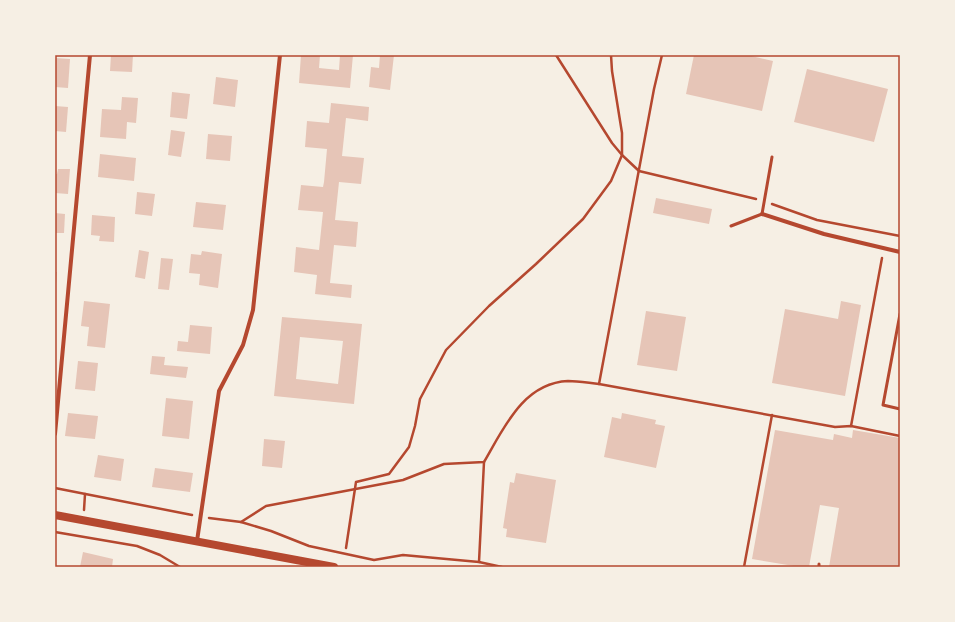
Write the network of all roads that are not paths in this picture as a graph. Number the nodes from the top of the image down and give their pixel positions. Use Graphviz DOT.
graph roads {
  1 [pos="90,55"];
  2 [pos="280,55"];
  3 [pos="772,157"];
  4 [pos="762,214"];
  5 [pos="731,226"];
  6 [pos="900,252"];
  7 [pos="900,314"];
  8 [pos="900,408"];
  9 [pos="55,434"];
  10 [pos="55,514"];
  11 [pos="197,541"];
  12 [pos="334,567"];
  1 -- 9 [label="street"];
  2 -- 11 [label="street"];
  3 -- 4 [label="lane"];
  4 -- 5 [label="lane"];
  4 -- 6 [label="street"];
  7 -- 8 [label="lane"];
  10 -- 11 [label="main road"];
  11 -- 12 [label="main road"];
}
